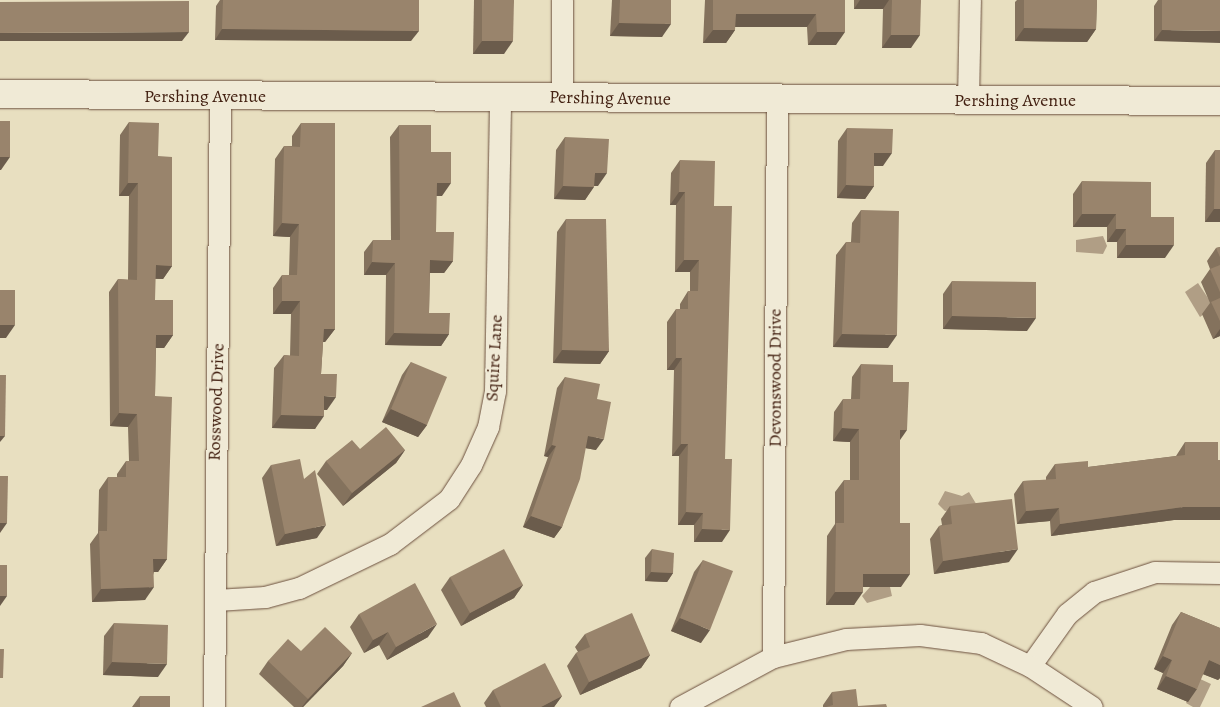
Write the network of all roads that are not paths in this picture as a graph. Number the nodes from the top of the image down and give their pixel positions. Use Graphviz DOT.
graph roads {
  1 [pos="562,0"];
  2 [pos="970,0"];
  3 [pos="0,94"];
  4 [pos="220,96"];
  5 [pos="500,97"];
  6 [pos="562,98"];
  7 [pos="777,100"];
  8 [pos="968,100"];
  9 [pos="1220,101"];
  10 [pos="1220,573"];
  11 [pos="216,600"];
  12 [pos="773,657"];
  13 [pos="1030,666"];
  14 [pos="214,707"];
  15 [pos="680,707"];
  16 [pos="1092,707"];
  1 -- 6 [label="street"];
  2 -- 8 [label="street"];
  3 -- 4 [label="street, Pershing Avenue"];
  4 -- 5 [label="street, Pershing Avenue"];
  4 -- 11 [label="street, Rosswood Drive"];
  5 -- 6 [label="street, Pershing Avenue"];
  5 -- 11 [label="street, Squire Lane"];
  6 -- 7 [label="street, Pershing Avenue"];
  7 -- 8 [label="street, Pershing Avenue"];
  7 -- 12 [label="street, Devonswood Drive"];
  8 -- 9 [label="street, Pershing Avenue"];
  10 -- 13 [label="street"];
  11 -- 14 [label="street, Rosswood Drive"];
  12 -- 13 [label="street"];
  12 -- 15 [label="street"];
  13 -- 16 [label="street"];
}
